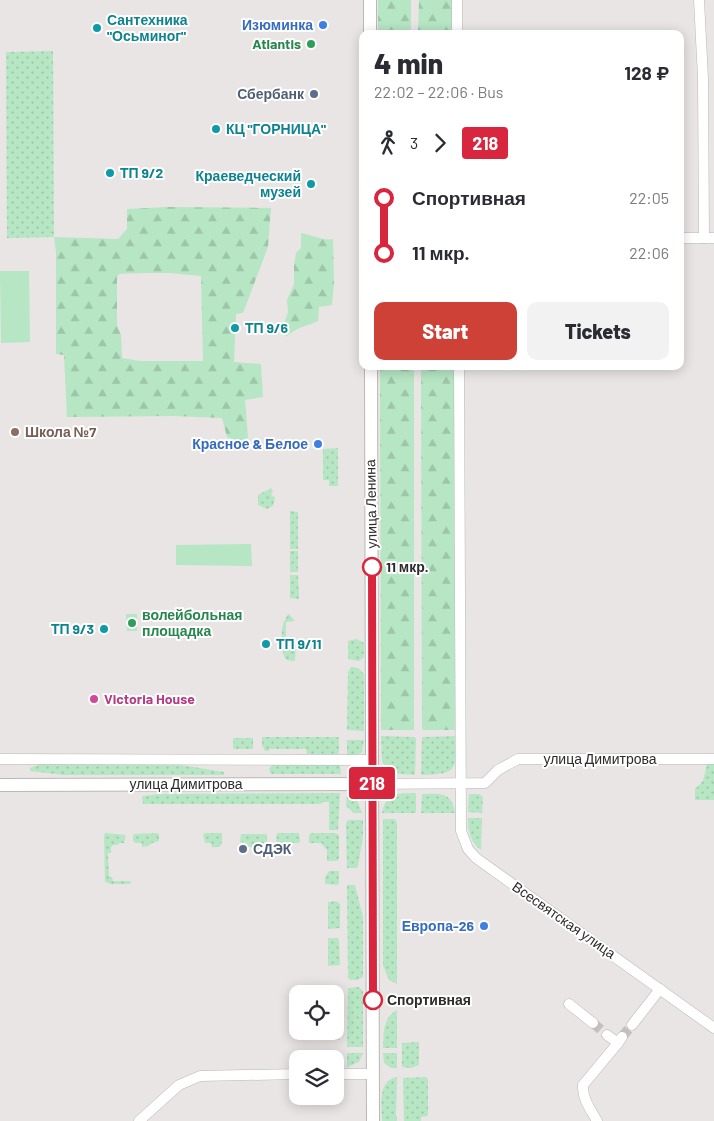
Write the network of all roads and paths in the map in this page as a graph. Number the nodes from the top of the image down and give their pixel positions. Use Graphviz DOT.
graph roads {
  1 [pos="370,0"];
  2 [pos="458,0"];
  3 [pos="699,0"];
  4 [pos="370,30"];
  5 [pos="458,30"];
  6 [pos="684,238"];
  7 [pos="709,238"];
  8 [pos="371,370"];
  9 [pos="458,370"];
  10 [pos="0,759"];
  11 [pos="372,760"];
  12 [pos="714,760"];
  13 [pos="372,784"];
  14 [pos="461,784"];
  15 [pos="0,785"];
  16 [pos="660,988"];
  17 [pos="569,1004"];
  18 [pos="593,1023"];
  19 [pos="632,1025"];
  20 [pos="714,1028"];
  21 [pos="607,1035"];
  22 [pos="289,1074"];
  23 [pos="344,1074"];
  24 [pos="373,1074"];
  25 [pos="139,1121"];
  26 [pos="373,1121"];
  27 [pos="597,1121"];
  1 -- 4 [label="main road"];
  2 -- 5 [label="street"];
  3 -- 7 [label="street"];
  6 -- 7 [label="street"];
  8 -- 11 [label="main road, улица Ленина"];
  9 -- 14 [label="street, Всесвятская улица"];
  10 -- 11 [label="street"];
  11 -- 13 [label="main road, улица Ленина"];
  12 -- 14 [label="street, улица Димитрова"];
  13 -- 14 [label="street, улица Димитрова"];
  13 -- 15 [label="main road, улица Димитрова"];
  13 -- 24 [label="main road, улица Ленина"];
  14 -- 16 [label="street, Всесвятская улица"];
  16 -- 19 [label="street"];
  16 -- 20 [label="street, Всесвятская улица"];
  17 -- 18 [label="street"];
  21 -- 27 [label="street"];
  22 -- 25 [label="street"];
  23 -- 24 [label="street"];
  24 -- 26 [label="main road, улица Ленина"];
}
